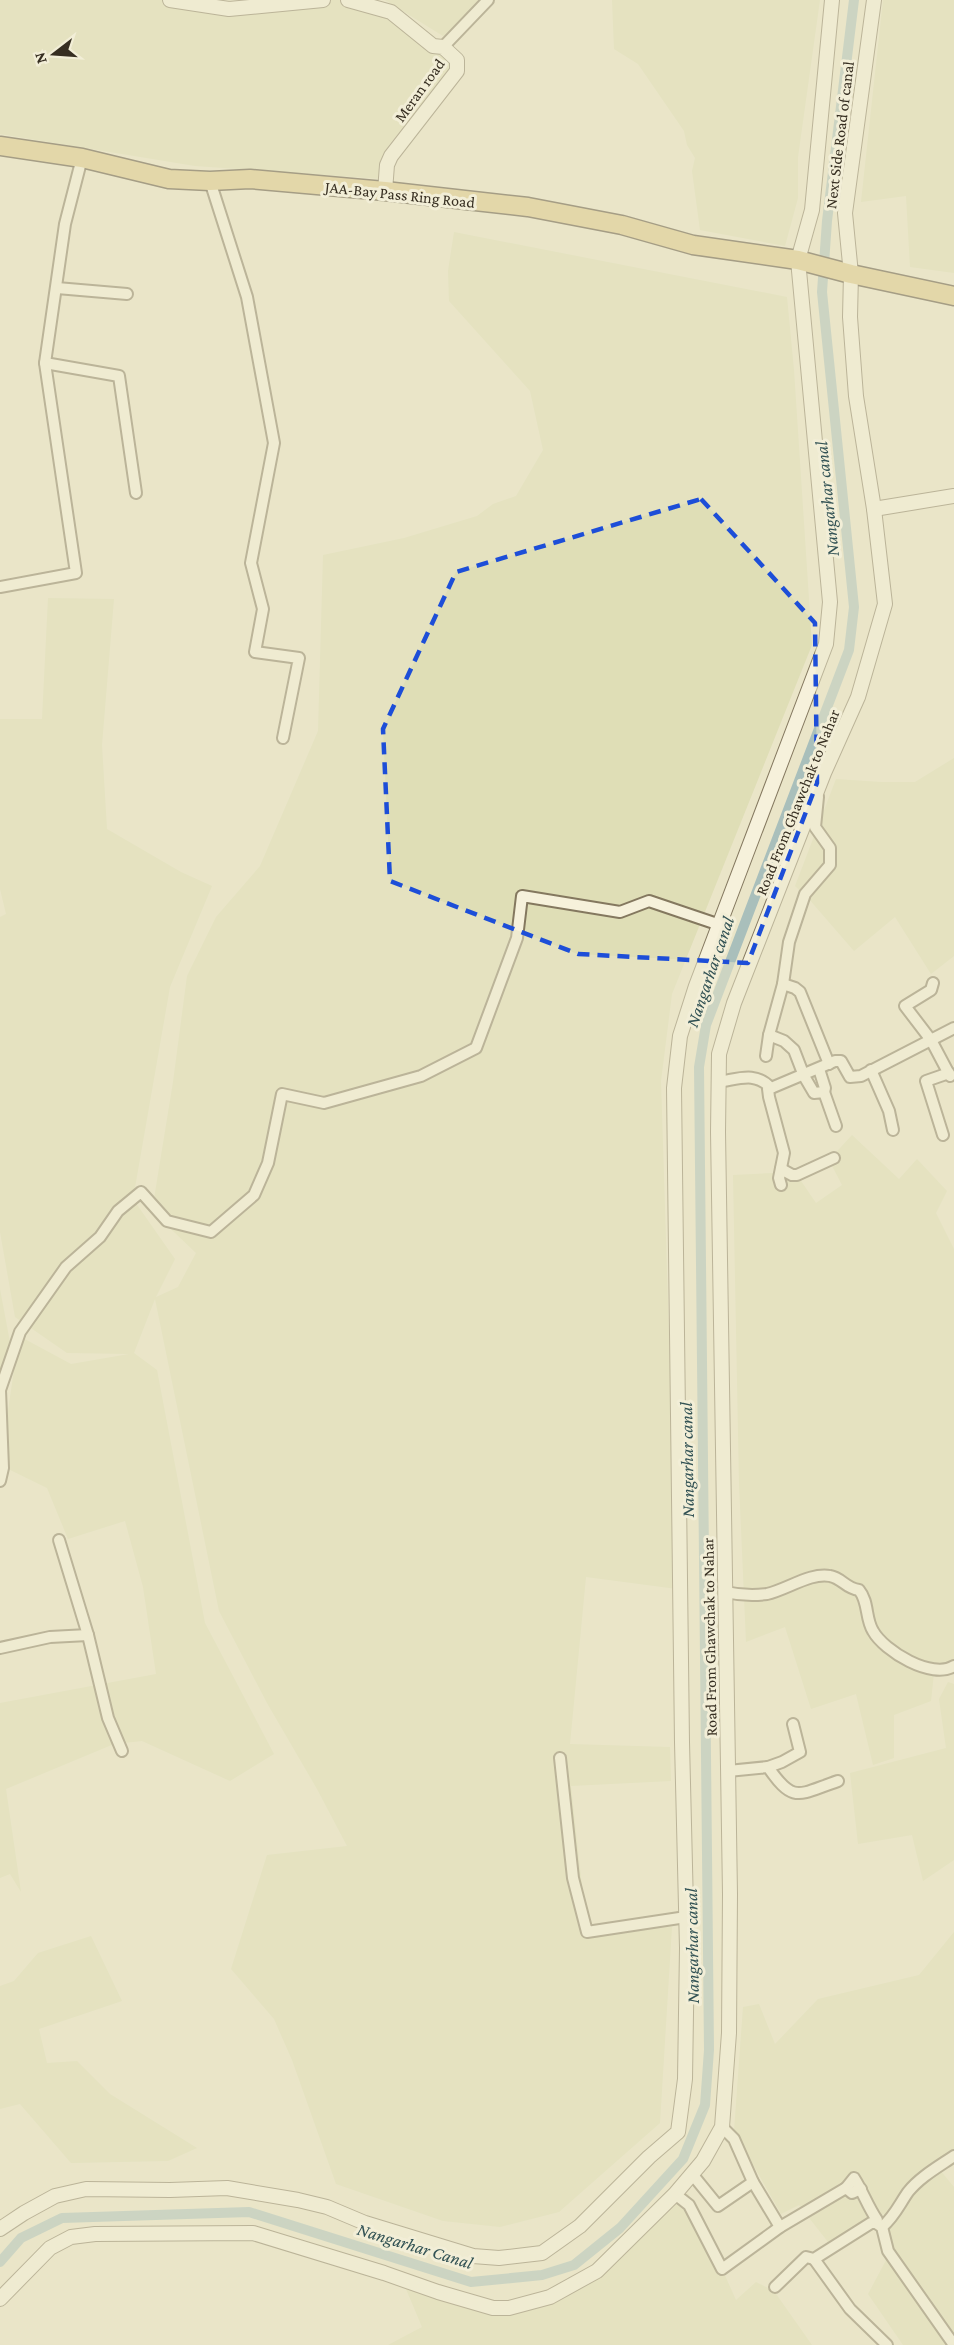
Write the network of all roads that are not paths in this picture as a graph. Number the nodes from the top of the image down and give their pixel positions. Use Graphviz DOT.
graph roads {
  1 [pos="170,0"];
  2 [pos="323,0"];
  3 [pos="348,0"];
  4 [pos="488,0"];
  5 [pos="832,0"];
  6 [pos="874,0"];
  7 [pos="444,47"];
  8 [pos="0,146"];
  9 [pos="82,158"];
  10 [pos="210,181"];
  11 [pos="385,191"];
  12 [pos="798,260"];
  13 [pos="846,272"];
  14 [pos="57,288"];
  15 [pos="127,294"];
  16 [pos="954,296"];
  17 [pos="45,363"];
  18 [pos="136,493"];
  19 [pos="954,496"];
  20 [pos="874,509"];
  21 [pos="0,587"];
  22 [pos="283,738"];
  23 [pos="819,787"];
  24 [pos="720,925"];
  25 [pos="933,983"];
  26 [pos="783,984"];
  27 [pos="954,1028"];
  28 [pos="769,1035"];
  29 [pos="931,1040"];
  30 [pos="766,1056"];
  31 [pos="824,1066"];
  32 [pos="871,1070"];
  33 [pos="804,1076"];
  34 [pos="718,1082"];
  35 [pos="771,1088"];
  36 [pos="824,1092"];
  37 [pos="836,1126"];
  38 [pos="893,1130"];
  39 [pos="943,1135"];
  40 [pos="834,1158"];
  41 [pos="781,1169"];
  42 [pos="781,1185"];
  43 [pos="0,1481"];
  44 [pos="59,1540"];
  45 [pos="725,1592"];
  46 [pos="88,1635"];
  47 [pos="0,1648"];
  48 [pos="954,1666"];
  49 [pos="793,1724"];
  50 [pos="122,1751"];
  51 [pos="560,1758"];
  52 [pos="768,1767"];
  53 [pos="728,1771"];
  54 [pos="838,1781"];
  55 [pos="686,1917"];
  56 [pos="722,2127"];
  57 [pos="954,2156"];
  58 [pos="692,2174"];
  59 [pos="753,2182"];
  60 [pos="675,2194"];
  61 [pos="879,2225"];
  62 [pos="780,2227"];
  63 [pos="0,2229"];
  64 [pos="814,2259"];
  65 [pos="775,2287"];
  66 [pos="0,2298"];
  67 [pos="887,2345"];
  68 [pos="954,2345"];
  1 -- 2 [label="street"];
  3 -- 7 [label="street, Meran road"];
  4 -- 7 [label="street"];
  5 -- 12 [label="street"];
  6 -- 13 [label="street, Next Side Road of canal"];
  7 -- 11 [label="street, Meran road"];
  8 -- 9 [label="highway, JAA-Bay Pass Ring Road"];
  9 -- 10 [label="highway, JAA-Bay Pass Ring Road"];
  9 -- 14 [label="street"];
  10 -- 11 [label="highway, JAA-Bay Pass Ring Road"];
  10 -- 22 [label="street"];
  11 -- 12 [label="highway, JAA-Bay Pass Ring Road"];
  12 -- 13 [label="highway, JAA-Bay Pass Ring Road"];
  12 -- 24 [label="street"];
  13 -- 16 [label="highway"];
  13 -- 20 [label="street, Road From Ghawchak to Nahar"];
  14 -- 15 [label="street"];
  14 -- 17 [label="street"];
  17 -- 18 [label="street"];
  17 -- 21 [label="street"];
  19 -- 20 [label="street"];
  20 -- 23 [label="street, Road From Ghawchak to Nahar"];
  23 -- 26 [label="street"];
  23 -- 34 [label="street, Road From Ghawchak to Nahar"];
  24 -- 43 [label="street"];
  24 -- 55 [label="street"];
  25 -- 29 [label="street"];
  26 -- 28 [label="street"];
  26 -- 31 [label="street"];
  27 -- 29 [label="street"];
  28 -- 30 [label="street"];
  28 -- 33 [label="street"];
  29 -- 32 [label="street"];
  29 -- 39 [label="street"];
  31 -- 32 [label="street"];
  31 -- 33 [label="street"];
  31 -- 36 [label="street"];
  32 -- 38 [label="street"];
  33 -- 35 [label="street"];
  33 -- 36 [label="street"];
  34 -- 35 [label="street"];
  34 -- 45 [label="street, Road From Ghawchak to Nahar"];
  35 -- 41 [label="street"];
  36 -- 37 [label="street"];
  40 -- 41 [label="street"];
  41 -- 42 [label="street"];
  44 -- 46 [label="street"];
  45 -- 48 [label="street"];
  45 -- 53 [label="street, Road From Ghawchak to Nahar"];
  46 -- 47 [label="street"];
  46 -- 50 [label="street"];
  49 -- 52 [label="street"];
  51 -- 55 [label="street"];
  52 -- 53 [label="street"];
  52 -- 54 [label="street"];
  53 -- 56 [label="street, Road From Ghawchak to Nahar"];
  55 -- 63 [label="street"];
  56 -- 58 [label="street, Road From Ghawchak to Nahar"];
  56 -- 59 [label="street"];
  57 -- 61 [label="street"];
  58 -- 59 [label="street"];
  58 -- 60 [label="street, Road From Ghawchak to Nahar"];
  59 -- 62 [label="street"];
  60 -- 62 [label="street"];
  60 -- 66 [label="street, Road From Ghawchak to Nahar"];
  61 -- 62 [label="street"];
  61 -- 64 [label="street"];
  61 -- 68 [label="street"];
  64 -- 65 [label="street"];
  64 -- 67 [label="street"];
}
